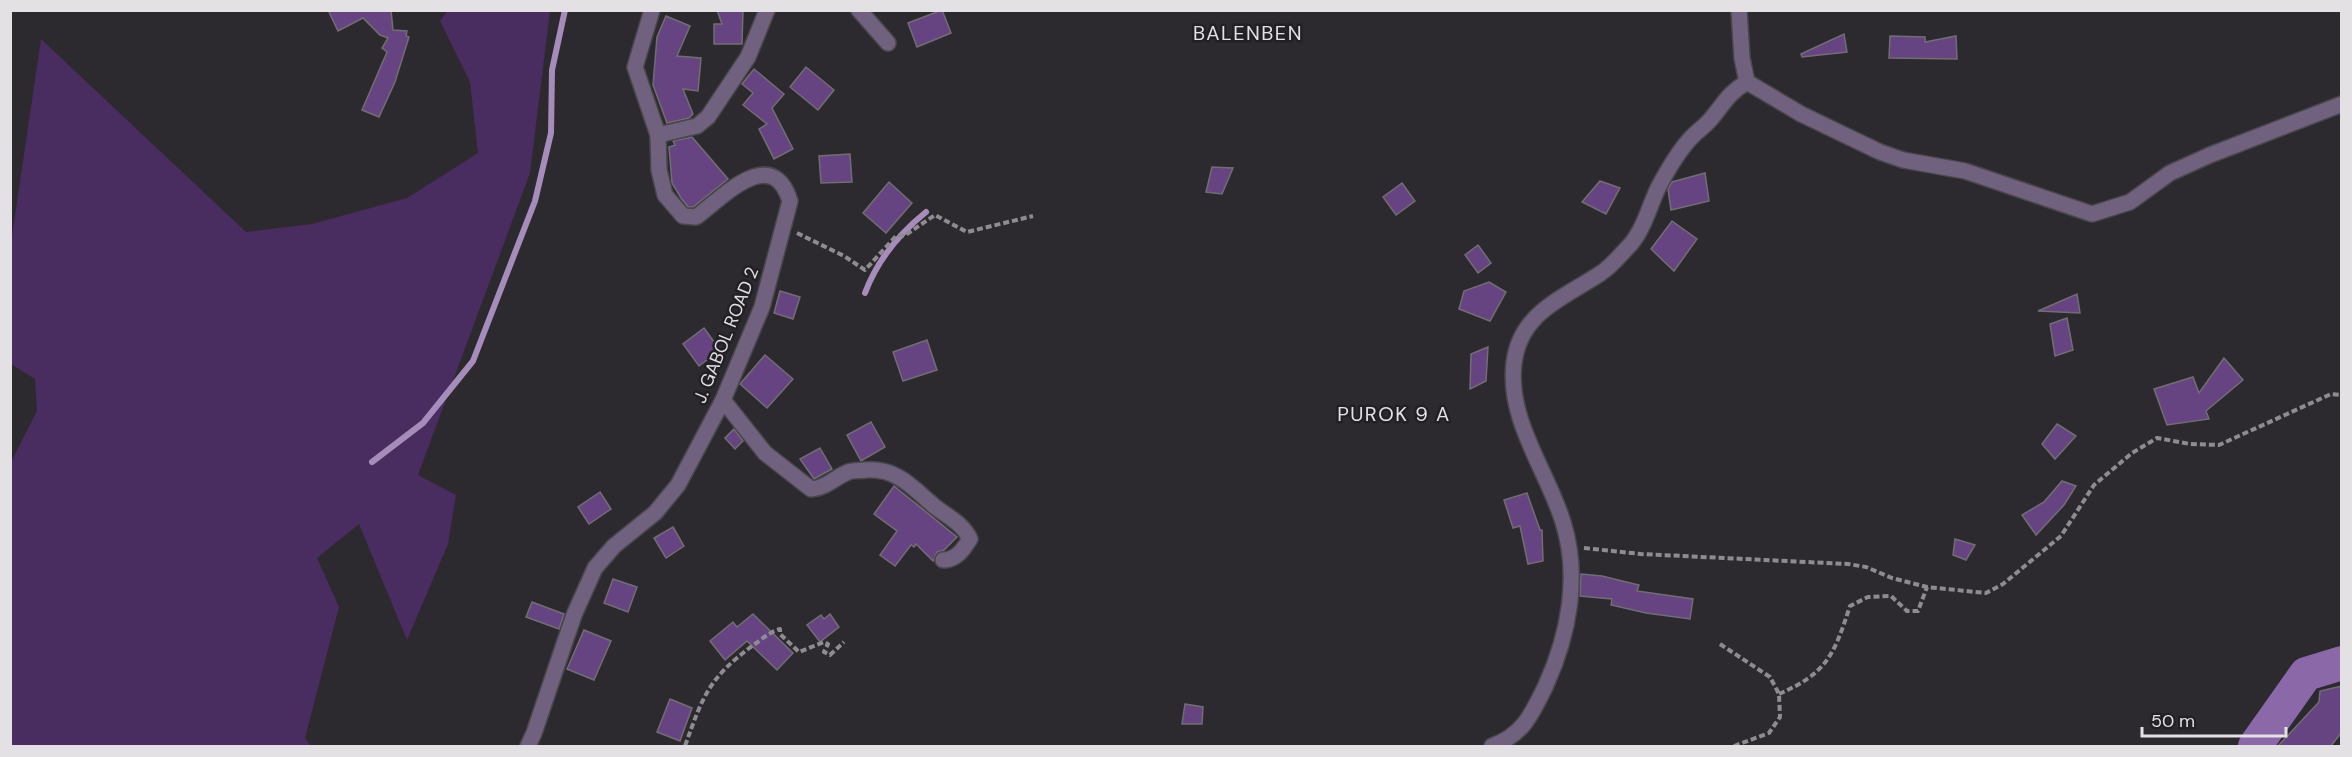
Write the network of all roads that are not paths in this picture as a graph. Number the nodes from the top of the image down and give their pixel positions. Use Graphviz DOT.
graph roads {
  1 [pos="652,10"];
  2 [pos="767,10"];
  3 [pos="859,10"];
  4 [pos="1739,10"];
  5 [pos="888,43"];
  6 [pos="1747,82"];
  7 [pos="2342,104"];
  8 [pos="658,135"];
  9 [pos="723,400"];
  10 [pos="943,561"];
  11 [pos="528,747"];
  12 [pos="1492,747"];
  1 -- 8 [label="street, J. GABOL ROAD 2"];
  2 -- 8 [label="street"];
  3 -- 5 [label="street"];
  4 -- 6 [label="street"];
  6 -- 7 [label="street"];
  6 -- 12 [label="street"];
  8 -- 9 [label="street, J. GABOL ROAD 2"];
  9 -- 10 [label="street"];
  9 -- 11 [label="street, J. GABOL ROAD 2"];
}
